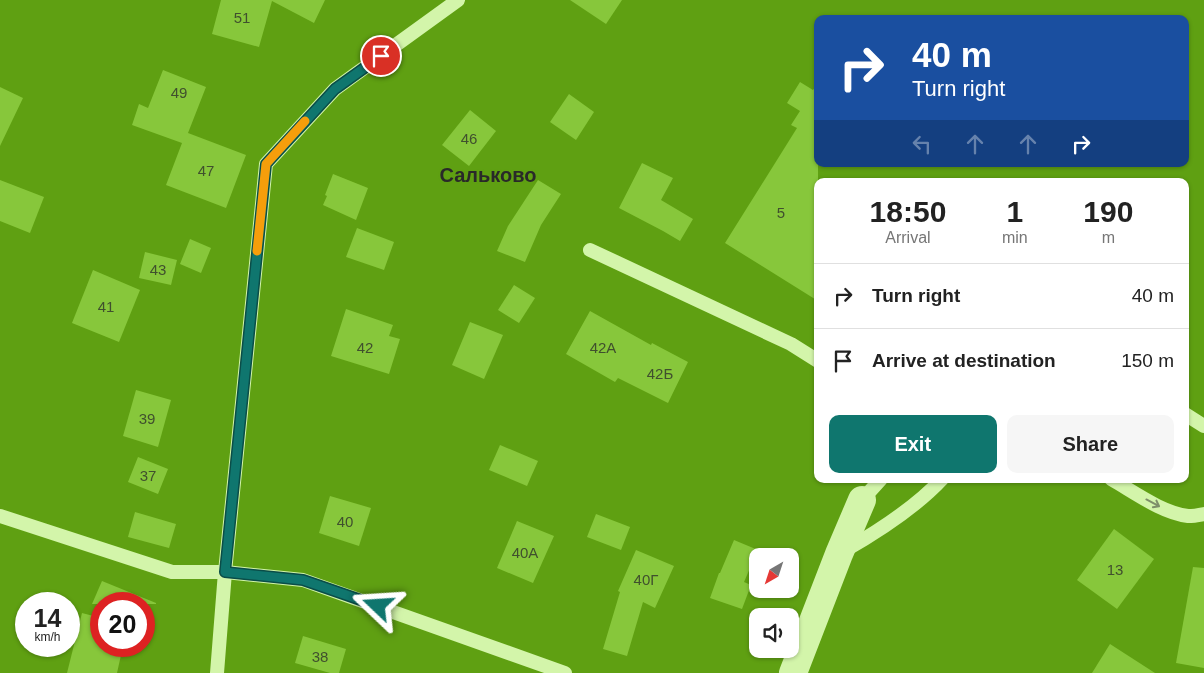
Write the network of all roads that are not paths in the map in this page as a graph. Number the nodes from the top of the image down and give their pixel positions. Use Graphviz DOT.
graph roads {
  1 [pos="458,0"];
  2 [pos="590,250"];
  3 [pos="814,358"];
  4 [pos="1189,417"];
  5 [pos="1204,426"];
  6 [pos="938,483"];
  7 [pos="1118,483"];
  8 [pos="865,490"];
  9 [pos="1204,514"];
  10 [pos="0,516"];
  11 [pos="839,554"];
  12 [pos="225,572"];
  13 [pos="217,673"];
  14 [pos="565,673"];
  15 [pos="793,673"];
  1 -- 12 [label="lane"];
  2 -- 3 [label="lane"];
  4 -- 5 [label="lane"];
  6 -- 11 [label="lane"];
  7 -- 9 [label="lane, one-way"];
  8 -- 11 [label="street"];
  10 -- 12 [label="lane"];
  11 -- 15 [label="street"];
  12 -- 13 [label="lane"];
  12 -- 14 [label="lane"];
}
